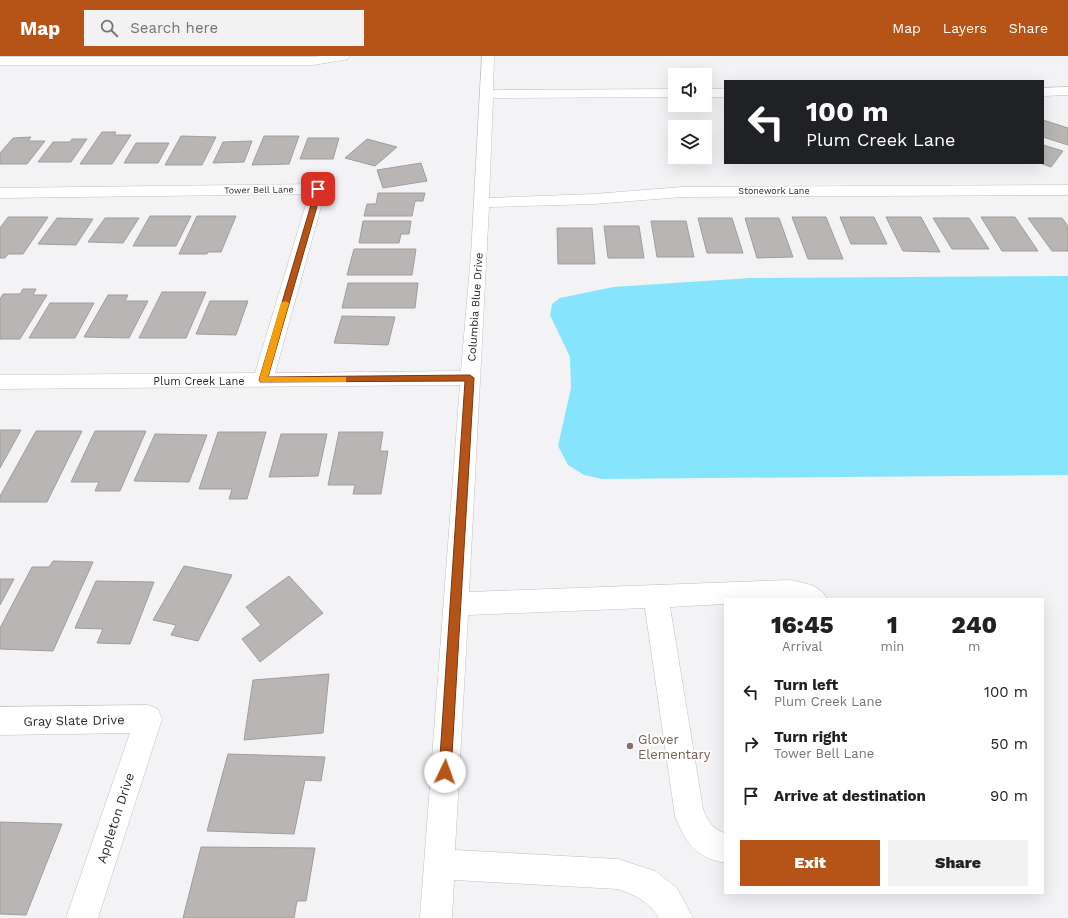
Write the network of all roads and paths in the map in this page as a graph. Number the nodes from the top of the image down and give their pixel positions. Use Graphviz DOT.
graph roads {
  1 [pos="344,56"];
  2 [pos="488,56"];
  3 [pos="152,58"];
  4 [pos="0,61"];
  5 [pos="1044,92"];
  6 [pos="1068,92"];
  7 [pos="668,93"];
  8 [pos="712,93"];
  9 [pos="724,93"];
  10 [pos="486,94"];
  11 [pos="1068,190"];
  12 [pos="0,193"];
  13 [pos="481,203"];
  14 [pos="470,378"];
  15 [pos="263,380"];
  16 [pos="0,382"];
  17 [pos="656,596"];
  18 [pos="814,598"];
  19 [pos="456,604"];
  20 [pos="148,719"];
  21 [pos="0,721"];
  22 [pos="724,848"];
  23 [pos="440,864"];
  24 [pos="82,918"];
  25 [pos="436,918"];
  26 [pos="677,918"];
  1 -- 3 [label="street"];
  2 -- 10 [label="street, Columbia Blue Drive"];
  3 -- 4 [label="street"];
  5 -- 6 [label="street"];
  7 -- 10 [label="street"];
  8 -- 9 [label="street"];
  10 -- 13 [label="street, Columbia Blue Drive"];
  11 -- 13 [label="street, Stonework Lane"];
  12 -- 15 [label="street, Tower Bell Lane"];
  13 -- 14 [label="street, Columbia Blue Drive"];
  14 -- 15 [label="street, Plum Creek Lane"];
  14 -- 19 [label="street, Columbia Blue Drive"];
  15 -- 16 [label="street, Plum Creek Lane"];
  17 -- 18 [label="street"];
  17 -- 19 [label="street"];
  17 -- 22 [label="street"];
  19 -- 23 [label="street, Columbia Blue Drive"];
  20 -- 21 [label="street, Gray Slate Drive"];
  20 -- 24 [label="street, Appleton Drive"];
  23 -- 25 [label="street, Columbia Blue Drive"];
  23 -- 26 [label="street"];
}
